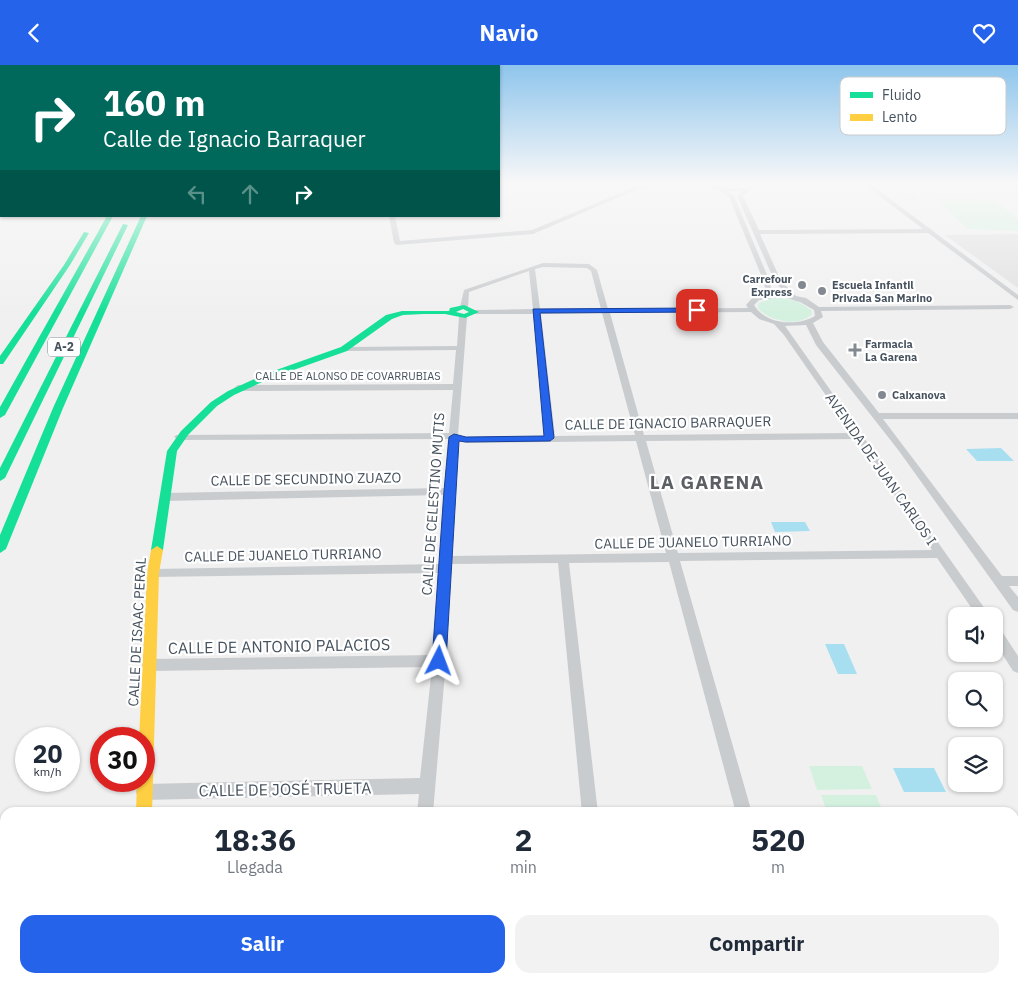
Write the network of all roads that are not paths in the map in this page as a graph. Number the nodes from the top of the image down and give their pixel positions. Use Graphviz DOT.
graph roads {
  1 [pos="91,225"];
  2 [pos="105,226"];
  3 [pos="125,226"];
  4 [pos="140,226"];
  5 [pos="394,226"];
  6 [pos="548,226"];
  7 [pos="744,226"];
  8 [pos="753,226"];
  9 [pos="922,226"];
  10 [pos="929,231"];
  11 [pos="756,232"];
  12 [pos="532,268"];
  13 [pos="765,295"];
  14 [pos="793,297"];
  15 [pos="1018,298"];
  16 [pos="1010,307"];
  17 [pos="818,309"];
  18 [pos="751,310"];
  19 [pos="536,311"];
  20 [pos="607,311"];
  21 [pos="1018,311"];
  22 [pos="459,312"];
  23 [pos="475,312"];
  24 [pos="777,323"];
  25 [pos="809,323"];
  26 [pos="461,347"];
  27 [pos="344,349"];
  28 [pos="0,362"];
  29 [pos="458,387"];
  30 [pos="238,388"];
  31 [pos="58,408"];
  32 [pos="0,415"];
  33 [pos="1018,415"];
  34 [pos="877,416"];
  35 [pos="858,436"];
  36 [pos="179,437"];
  37 [pos="454,437"];
  38 [pos="641,437"];
  39 [pos="550,438"];
  40 [pos="0,478"];
  41 [pos="449,491"];
  42 [pos="164,497"];
  43 [pos="0,517"];
  44 [pos="0,549"];
  45 [pos="941,554"];
  46 [pos="674,556"];
  47 [pos="563,558"];
  48 [pos="445,564"];
  49 [pos="153,573"];
  50 [pos="999,581"];
  51 [pos="1018,581"];
  52 [pos="978,607"];
  53 [pos="1018,607"];
  54 [pos="1003,644"];
  55 [pos="439,661"];
  56 [pos="149,665"];
  57 [pos="1018,667"];
  58 [pos="147,727"];
  59 [pos="426,786"];
  60 [pos="144,792"];
  61 [pos="155,792"];
  62 [pos="144,807"];
  63 [pos="425,807"];
  64 [pos="589,807"];
  65 [pos="742,807"];
  1 -- 28 [label="main road"];
  2 -- 32 [label="main road, A-2"];
  3 -- 40 [label="main road, A-2"];
  4 -- 31 [label="main road"];
  5 -- 6 [label="street"];
  7 -- 13 [label="street"];
  8 -- 11 [label="street"];
  9 -- 10 [label="street"];
  10 -- 11 [label="street"];
  10 -- 15 [label="street"];
  11 -- 14 [label="street"];
  12 -- 19 [label="street"];
  12 -- 20 [label="street"];
  12 -- 22 [label="street"];
  13 -- 14 [label="street"];
  13 -- 18 [label="street"];
  14 -- 17 [label="street"];
  15 -- 16 [label="street"];
  16 -- 17 [label="street"];
  16 -- 21 [label="street"];
  17 -- 25 [label="street"];
  18 -- 20 [label="street"];
  18 -- 24 [label="street"];
  19 -- 20 [label="street"];
  19 -- 23 [label="street"];
  19 -- 39 [label="street"];
  20 -- 38 [label="street"];
  22 -- 23 [label="main road"];
  22 -- 26 [label="street, CALLE DE CELESTINO MUTIS"];
  22 -- 27 [label="main road, CALLE DE ISAAC PERAL"];
  24 -- 25 [label="street"];
  24 -- 35 [label="street, AVENIDA DE JUAN CARLOS I"];
  25 -- 34 [label="street, AVENIDA DE JUAN CARLOS I"];
  26 -- 27 [label="street"];
  26 -- 29 [label="street, CALLE DE CELESTINO MUTIS"];
  27 -- 30 [label="main road, CALLE DE ISAAC PERAL"];
  29 -- 30 [label="street, CALLE DE ALONSO DE COVARRUBIAS"];
  29 -- 37 [label="street, CALLE DE CELESTINO MUTIS"];
  30 -- 36 [label="main road, CALLE DE ISAAC PERAL"];
  31 -- 43 [label="main road"];
  31 -- 44 [label="main road"];
  33 -- 34 [label="street"];
  34 -- 50 [label="street, AVENIDA DE JUAN CARLOS I"];
  35 -- 38 [label="street, CALLE DE IGNACIO BARRAQUER"];
  35 -- 45 [label="street, AVENIDA DE JUAN CARLOS I"];
  36 -- 37 [label="street, CALLE DE IGNACIO BARRAQUER"];
  36 -- 42 [label="main road, CALLE DE ISAAC PERAL"];
  37 -- 39 [label="street, CALLE DE IGNACIO BARRAQUER"];
  37 -- 41 [label="street, CALLE DE CELESTINO MUTIS"];
  38 -- 39 [label="street, CALLE DE IGNACIO BARRAQUER"];
  38 -- 46 [label="street"];
  41 -- 42 [label="street, CALLE DE SECUNDINO ZUAZO"];
  41 -- 48 [label="street, CALLE DE CELESTINO MUTIS"];
  42 -- 49 [label="main road, CALLE DE ISAAC PERAL"];
  45 -- 46 [label="street, CALLE DE JUANELO TURRIANO"];
  45 -- 52 [label="street, AVENIDA DE JUAN CARLOS I"];
  46 -- 47 [label="street, CALLE DE JUANELO TURRIANO"];
  46 -- 65 [label="street"];
  47 -- 48 [label="street, CALLE DE JUANELO TURRIANO"];
  47 -- 64 [label="street"];
  48 -- 49 [label="street, CALLE DE JUANELO TURRIANO"];
  48 -- 55 [label="street, CALLE DE CELESTINO MUTIS"];
  49 -- 56 [label="main road, CALLE DE ISAAC PERAL"];
  50 -- 51 [label="street"];
  50 -- 53 [label="street, AVENIDA DE JUAN CARLOS I"];
  54 -- 57 [label="street"];
  55 -- 56 [label="street, CALLE DE ANTONIO PALACIOS"];
  55 -- 59 [label="street, CALLE DE CELESTINO MUTIS"];
  56 -- 58 [label="main road, CALLE DE ISAAC PERAL"];
  59 -- 61 [label="street, CALLE DE JOSÉ TRUETA"];
  59 -- 63 [label="street, CALLE DE CELESTINO MUTIS"];
  60 -- 62 [label="main road, CALLE DE ISAAC PERAL"];
}
